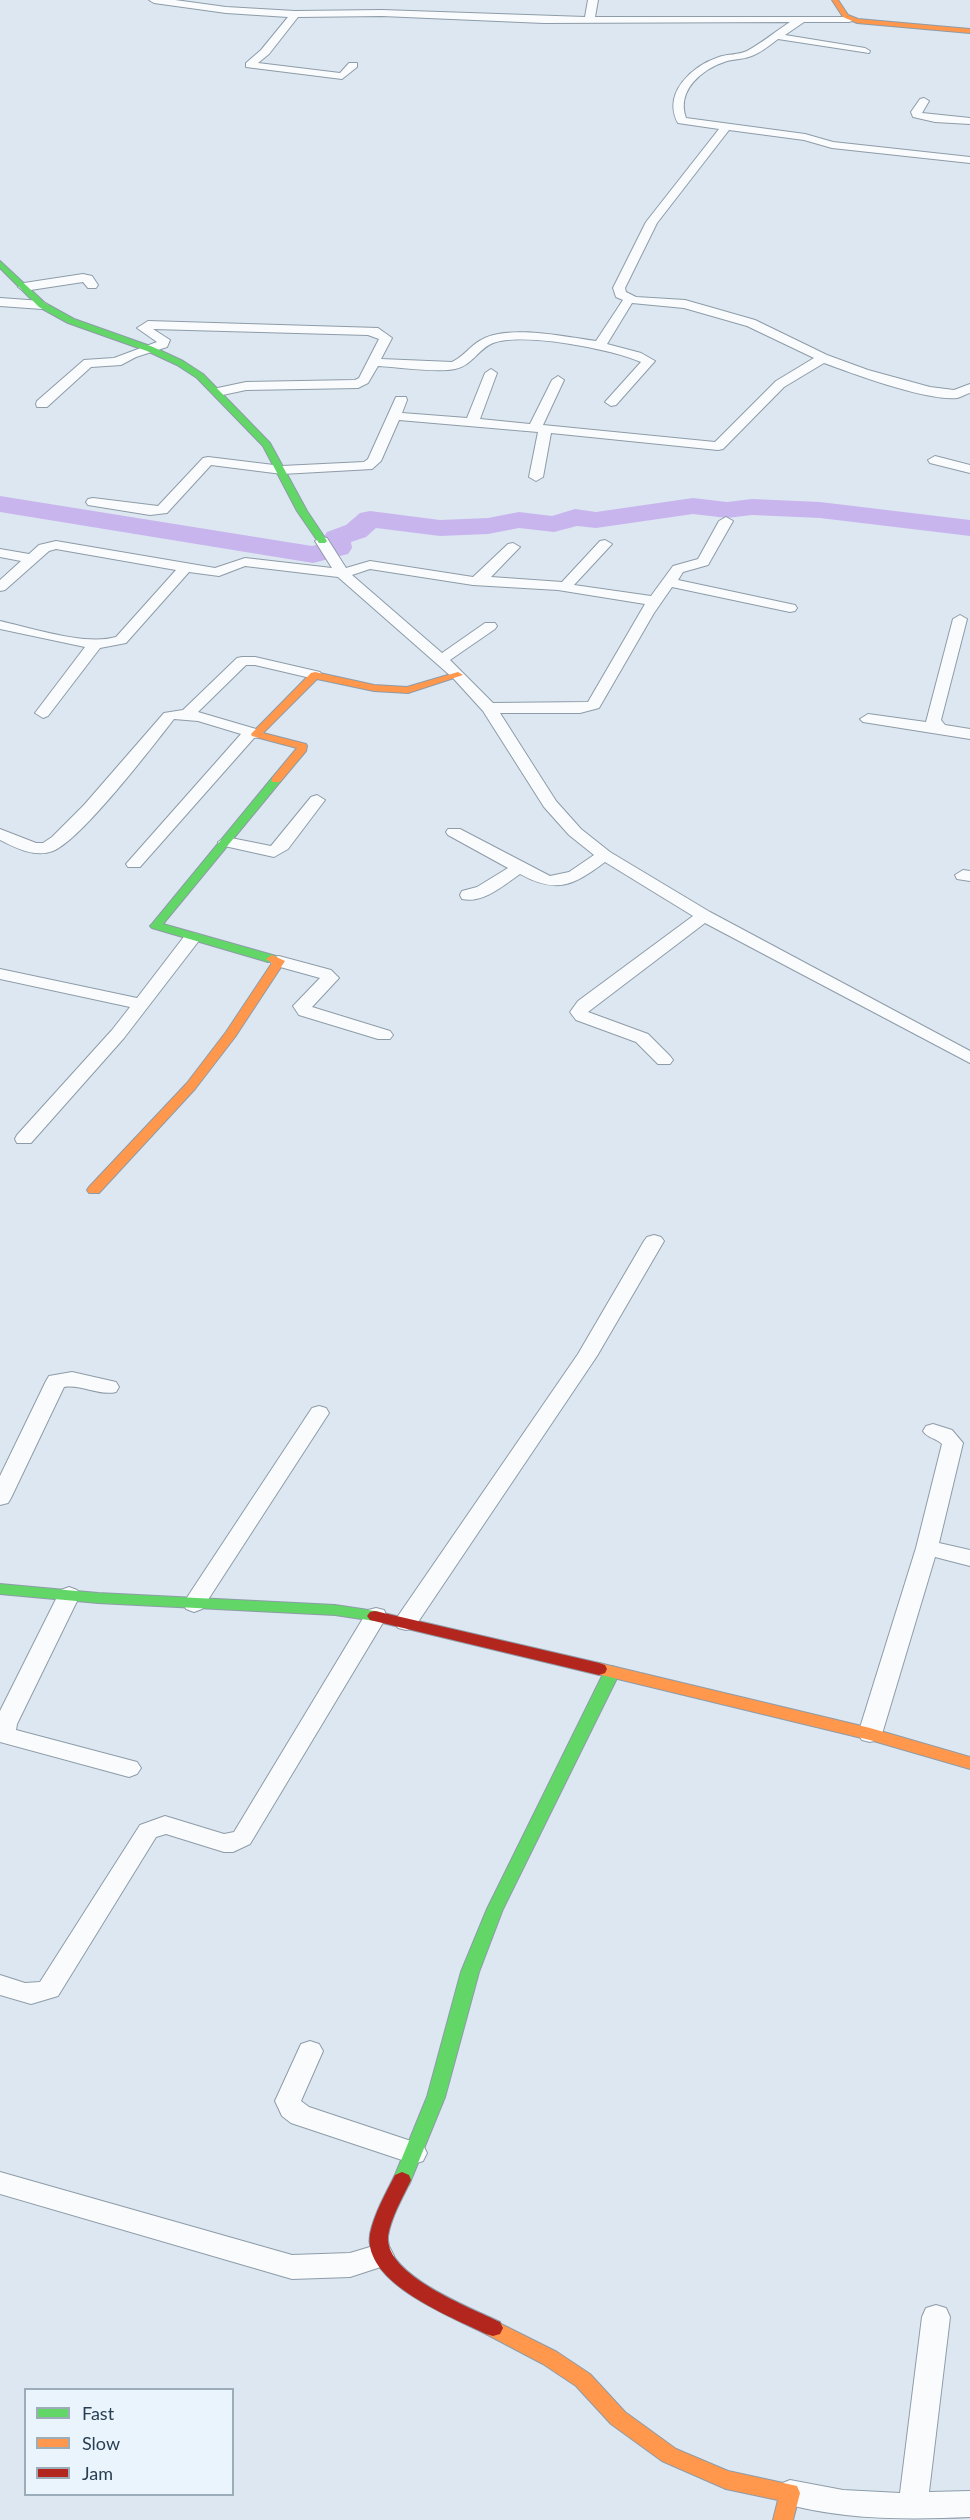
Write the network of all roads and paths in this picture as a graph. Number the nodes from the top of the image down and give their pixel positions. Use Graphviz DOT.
graph roads {
  1 [pos="153,0"];
  2 [pos="275,0"];
  3 [pos="593,0"];
  4 [pos="836,0"];
  5 [pos="264,13"];
  6 [pos="295,14"];
  7 [pos="802,19"];
  8 [pos="849,19"];
  9 [pos="589,20"];
  10 [pos="970,31"];
  11 [pos="775,36"];
  12 [pos="865,51"];
  13 [pos="353,65"];
  14 [pos="924,101"];
  15 [pos="970,121"];
  16 [pos="725,128"];
  17 [pos="970,160"];
  18 [pos="0,263"];
  19 [pos="92,285"];
  20 [pos="24,287"];
  21 [pos="629,299"];
  22 [pos="0,302"];
  23 [pos="42,305"];
  24 [pos="599,346"];
  25 [pos="150,349"];
  26 [pos="823,358"];
  27 [pos="374,362"];
  28 [pos="491,373"];
  29 [pos="558,380"];
  30 [pos="970,388"];
  31 [pos="218,392"];
  32 [pos="401,400"];
  33 [pos="611,402"];
  34 [pos="42,404"];
  35 [pos="394,416"];
  36 [pos="472,422"];
  37 [pos="540,428"];
  38 [pos="935,460"];
  39 [pos="970,469"];
  40 [pos="282,470"];
  41 [pos="536,477"];
  42 [pos="93,502"];
  43 [pos="726,521"];
  44 [pos="605,544"];
  45 [pos="326,547"];
  46 [pos="513,547"];
  47 [pos="0,553"];
  48 [pos="32,559"];
  49 [pos="186,567"];
  50 [pos="342,573"];
  51 [pos="480,580"];
  52 [pos="669,582"];
  53 [pos="564,586"];
  54 [pos="0,587"];
  55 [pos="655,601"];
  56 [pos="790,608"];
  57 [pos="960,619"];
  58 [pos="0,625"];
  59 [pos="490,626"];
  60 [pos="95,644"];
  61 [pos="441,660"];
  62 [pos="315,675"];
  63 [pos="458,675"];
  64 [pos="489,708"];
  65 [pos="43,712"];
  66 [pos="187,714"];
  67 [pos="868,719"];
  68 [pos="941,729"];
  69 [pos="254,733"];
  70 [pos="970,734"];
  71 [pos="317,800"];
  72 [pos="454,832"];
  73 [pos="0,834"];
  74 [pos="226,842"];
  75 [pos="604,855"];
  76 [pos="134,864"];
  77 [pos="520,867"];
  78 [pos="468,895"];
  79 [pos="704,916"];
  80 [pos="192,938"];
  81 [pos="279,961"];
  82 [pos="0,974"];
  83 [pos="142,1004"];
  84 [pos="384,1035"];
  85 [pos="970,1058"];
  86 [pos="664,1060"];
  87 [pos="24,1140"];
  88 [pos="94,1190"];
  89 [pos="654,1241"];
  90 [pos="109,1387"];
  91 [pos="319,1413"];
  92 [pos="933,1431"];
  93 [pos="0,1498"];
  94 [pos="927,1548"];
  95 [pos="970,1558"];
  96 [pos="0,1589"];
  97 [pos="69,1595"];
  98 [pos="194,1604"];
  99 [pos="376,1616"];
  100 [pos="406,1622"];
  101 [pos="612,1672"];
  102 [pos="870,1734"];
  103 [pos="970,1763"];
  104 [pos="129,1768"];
  105 [pos="0,1985"];
  106 [pos="310,2051"];
  107 [pos="414,2153"];
  108 [pos="0,2183"];
  109 [pos="380,2256"];
  110 [pos="936,2317"];
  111 [pos="970,2504"];
  112 [pos="913,2506"];
  113 [pos="787,2507"];
  1 -- 5 [label="street"];
  2 -- 5 [label="street"];
  3 -- 9 [label="street"];
  4 -- 8 [label="street"];
  5 -- 6 [label="street"];
  6 -- 9 [label="street"];
  6 -- 13 [label="street"];
  7 -- 8 [label="street"];
  7 -- 9 [label="street"];
  7 -- 11 [label="street"];
  8 -- 10 [label="street"];
  11 -- 12 [label="street"];
  11 -- 16 [label="street"];
  14 -- 15 [label="street"];
  16 -- 17 [label="street"];
  16 -- 21 [label="street"];
  18 -- 20 [label="street"];
  19 -- 20 [label="street"];
  20 -- 23 [label="street"];
  21 -- 24 [label="street"];
  21 -- 26 [label="street"];
  22 -- 23 [label="street"];
  23 -- 25 [label="street"];
  24 -- 27 [label="street"];
  24 -- 33 [label="street"];
  25 -- 27 [label="street"];
  25 -- 31 [label="street"];
  25 -- 34 [label="street"];
  26 -- 30 [label="street"];
  26 -- 37 [label="street"];
  27 -- 31 [label="street"];
  28 -- 36 [label="street"];
  29 -- 37 [label="street"];
  31 -- 40 [label="street"];
  32 -- 35 [label="street"];
  35 -- 36 [label="street"];
  35 -- 40 [label="street"];
  36 -- 37 [label="street"];
  37 -- 41 [label="street"];
  38 -- 39 [label="street"];
  40 -- 42 [label="street"];
  40 -- 45 [label="street"];
  43 -- 52 [label="street"];
  44 -- 53 [label="street"];
  45 -- 50 [label="street"];
  46 -- 51 [label="street"];
  47 -- 48 [label="street"];
  48 -- 49 [label="street"];
  48 -- 54 [label="street"];
  49 -- 50 [label="street"];
  49 -- 60 [label="street"];
  50 -- 51 [label="street"];
  50 -- 61 [label="street"];
  51 -- 53 [label="street"];
  52 -- 55 [label="street"];
  52 -- 56 [label="street"];
  53 -- 55 [label="street"];
  55 -- 64 [label="street"];
  57 -- 68 [label="street"];
  58 -- 60 [label="street"];
  59 -- 61 [label="street"];
  60 -- 65 [label="street"];
  61 -- 63 [label="street"];
  62 -- 63 [label="street"];
  62 -- 66 [label="street"];
  62 -- 69 [label="street"];
  63 -- 64 [label="street"];
  64 -- 75 [label="street"];
  66 -- 69 [label="street"];
  66 -- 73 [label="street"];
  67 -- 68 [label="street"];
  68 -- 70 [label="street"];
  69 -- 74 [label="street"];
  69 -- 76 [label="street"];
  71 -- 74 [label="street"];
  72 -- 77 [label="street"];
  74 -- 80 [label="street"];
  75 -- 77 [label="street"];
  75 -- 79 [label="street"];
  77 -- 78 [label="street"];
  79 -- 85 [label="street"];
  79 -- 86 [label="street"];
  80 -- 81 [label="street"];
  80 -- 83 [label="street"];
  81 -- 84 [label="street"];
  81 -- 88 [label="street"];
  82 -- 83 [label="street"];
  83 -- 87 [label="street"];
  89 -- 100 [label="street"];
  90 -- 93 [label="street"];
  91 -- 98 [label="street"];
  92 -- 94 [label="street"];
  94 -- 95 [label="street"];
  94 -- 102 [label="street"];
  96 -- 97 [label="street"];
  97 -- 98 [label="street"];
  97 -- 104 [label="street"];
  98 -- 99 [label="street"];
  99 -- 100 [label="street"];
  99 -- 105 [label="street"];
  100 -- 101 [label="street"];
  101 -- 102 [label="street"];
  101 -- 107 [label="street"];
  102 -- 103 [label="street"];
  106 -- 107 [label="street"];
  107 -- 109 [label="street"];
  108 -- 109 [label="street"];
  109 -- 113 [label="street"];
  110 -- 112 [label="street"];
  111 -- 112 [label="street"];
  112 -- 113 [label="street"];
}
